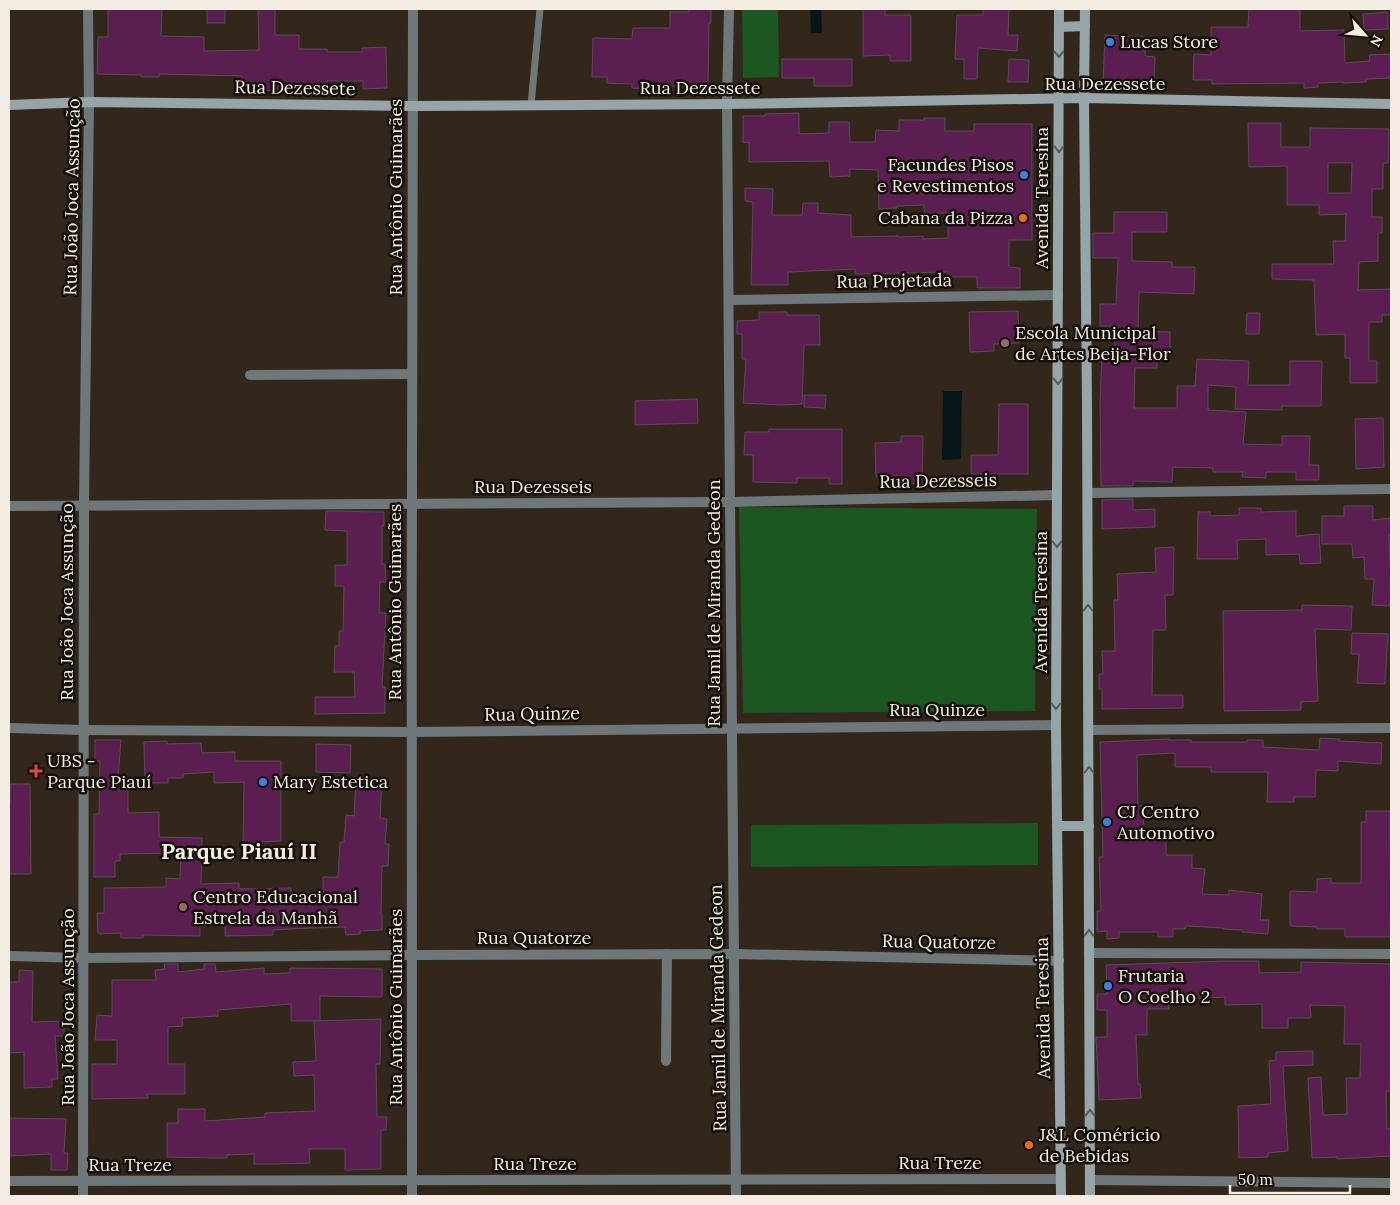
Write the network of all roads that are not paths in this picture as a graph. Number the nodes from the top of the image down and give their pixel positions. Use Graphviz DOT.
graph roads {
  1 [pos="88,9"];
  2 [pos="413,9"];
  3 [pos="540,9"];
  4 [pos="729,9"];
  5 [pos="1059,9"];
  6 [pos="1085,9"];
  7 [pos="1086,26"];
  8 [pos="1059,27"];
  9 [pos="1084,98"];
  10 [pos="1058,100"];
  11 [pos="89,102"];
  12 [pos="727,104"];
  13 [pos="1391,104"];
  14 [pos="9,105"];
  15 [pos="531,105"];
  16 [pos="412,106"];
  17 [pos="1058,295"];
  18 [pos="730,300"];
  19 [pos="412,374"];
  20 [pos="250,375"];
  21 [pos="1391,489"];
  22 [pos="1088,493"];
  23 [pos="1058,495"];
  24 [pos="730,502"];
  25 [pos="84,504"];
  26 [pos="411,504"];
  27 [pos="9,506"];
  28 [pos="1056,725"];
  29 [pos="9,728"];
  30 [pos="732,728"];
  31 [pos="1391,728"];
  32 [pos="83,730"];
  33 [pos="1089,730"];
  34 [pos="411,732"];
  35 [pos="1057,826"];
  36 [pos="1089,826"];
  37 [pos="1089,953"];
  38 [pos="667,954"];
  39 [pos="734,954"];
  40 [pos="1391,954"];
  41 [pos="413,955"];
  42 [pos="9,956"];
  43 [pos="85,958"];
  44 [pos="1059,961"];
  45 [pos="666,1062"];
  46 [pos="736,1179"];
  47 [pos="1060,1179"];
  48 [pos="412,1180"];
  49 [pos="1090,1180"];
  50 [pos="9,1181"];
  51 [pos="83,1181"];
  52 [pos="1391,1183"];
  53 [pos="83,1196"];
  54 [pos="412,1196"];
  55 [pos="736,1196"];
  56 [pos="1060,1196"];
  57 [pos="1090,1196"];
  1 -- 11 [label="street, Rua João Joca Assunção"];
  2 -- 16 [label="street, Rua Antônio Guimarães"];
  3 -- 15 [label="lane"];
  4 -- 12 [label="street, Rua Jamil de Miranda Gedeon"];
  5 -- 8 [label="main road, Avenida Teresina"];
  6 -- 7 [label="main road"];
  7 -- 8 [label="main road"];
  7 -- 9 [label="main road"];
  8 -- 10 [label="main road, Avenida Teresina, one-way"];
  9 -- 10 [label="main road, Rua Dezessete"];
  9 -- 13 [label="main road, Rua Dezessete"];
  9 -- 22 [label="main road"];
  10 -- 12 [label="main road, Rua Dezessete"];
  10 -- 17 [label="main road, Avenida Teresina, one-way"];
  11 -- 14 [label="main road, Rua Dezessete"];
  11 -- 16 [label="main road, Rua Dezessete"];
  11 -- 25 [label="street, Rua João Joca Assunção"];
  12 -- 15 [label="main road, Rua Dezessete"];
  12 -- 18 [label="street, Rua Jamil de Miranda Gedeon"];
  15 -- 16 [label="main road, Rua Dezessete"];
  16 -- 19 [label="street, Rua Antônio Guimarães"];
  17 -- 18 [label="street, Rua Projetada"];
  17 -- 23 [label="main road, Avenida Teresina, one-way"];
  18 -- 24 [label="street, Rua Jamil de Miranda Gedeon"];
  19 -- 20 [label="street"];
  19 -- 26 [label="street, Rua Antônio Guimarães"];
  21 -- 22 [label="street"];
  33 -- 22 [label="main road, one-way"];
  23 -- 24 [label="street, Rua Dezesseis"];
  23 -- 28 [label="main road, Avenida Teresina, one-way"];
  24 -- 26 [label="street, Rua Dezesseis"];
  24 -- 30 [label="street, Rua Jamil de Miranda Gedeon"];
  25 -- 26 [label="street, Rua Dezesseis"];
  25 -- 27 [label="street, Rua Dezesseis"];
  25 -- 32 [label="street, Rua João Joca Assunção"];
  26 -- 34 [label="street, Rua Antônio Guimarães"];
  28 -- 30 [label="street, Rua Quinze"];
  28 -- 35 [label="main road, Avenida Teresina"];
  29 -- 32 [label="street, Rua Quinze"];
  30 -- 34 [label="street, Rua Quinze"];
  30 -- 39 [label="street, Rua Jamil de Miranda Gedeon"];
  31 -- 33 [label="street"];
  32 -- 34 [label="street, Rua Quinze"];
  32 -- 43 [label="street, Rua João Joca Assunção"];
  36 -- 33 [label="main road, one-way"];
  34 -- 41 [label="street, Rua Antônio Guimarães"];
  35 -- 36 [label="main road"];
  35 -- 44 [label="main road, Avenida Teresina"];
  37 -- 36 [label="main road, one-way"];
  37 -- 40 [label="street"];
  49 -- 37 [label="main road, one-way"];
  38 -- 39 [label="street, Rua Quatorze"];
  38 -- 41 [label="street, Rua Quatorze"];
  38 -- 45 [label="street"];
  39 -- 44 [label="street, Rua Quatorze"];
  39 -- 46 [label="street, Rua Jamil de Miranda Gedeon"];
  41 -- 43 [label="street, Rua Quatorze"];
  41 -- 48 [label="street, Rua Antônio Guimarães"];
  42 -- 43 [label="street, Rua Quatorze"];
  43 -- 51 [label="street, Rua João Joca Assunção"];
  44 -- 47 [label="main road, Avenida Teresina"];
  46 -- 47 [label="street, Rua Treze"];
  46 -- 48 [label="street, Rua Treze"];
  46 -- 55 [label="street, Rua Jamil de Miranda Gedeon"];
  47 -- 56 [label="main road, Avenida Teresina"];
  48 -- 51 [label="street, Rua Treze"];
  48 -- 54 [label="street, Rua Antônio Guimarães"];
  49 -- 52 [label="street"];
  49 -- 57 [label="main road"];
  50 -- 51 [label="street, Rua Treze"];
  51 -- 53 [label="street, Rua João Joca Assunção"];
}
